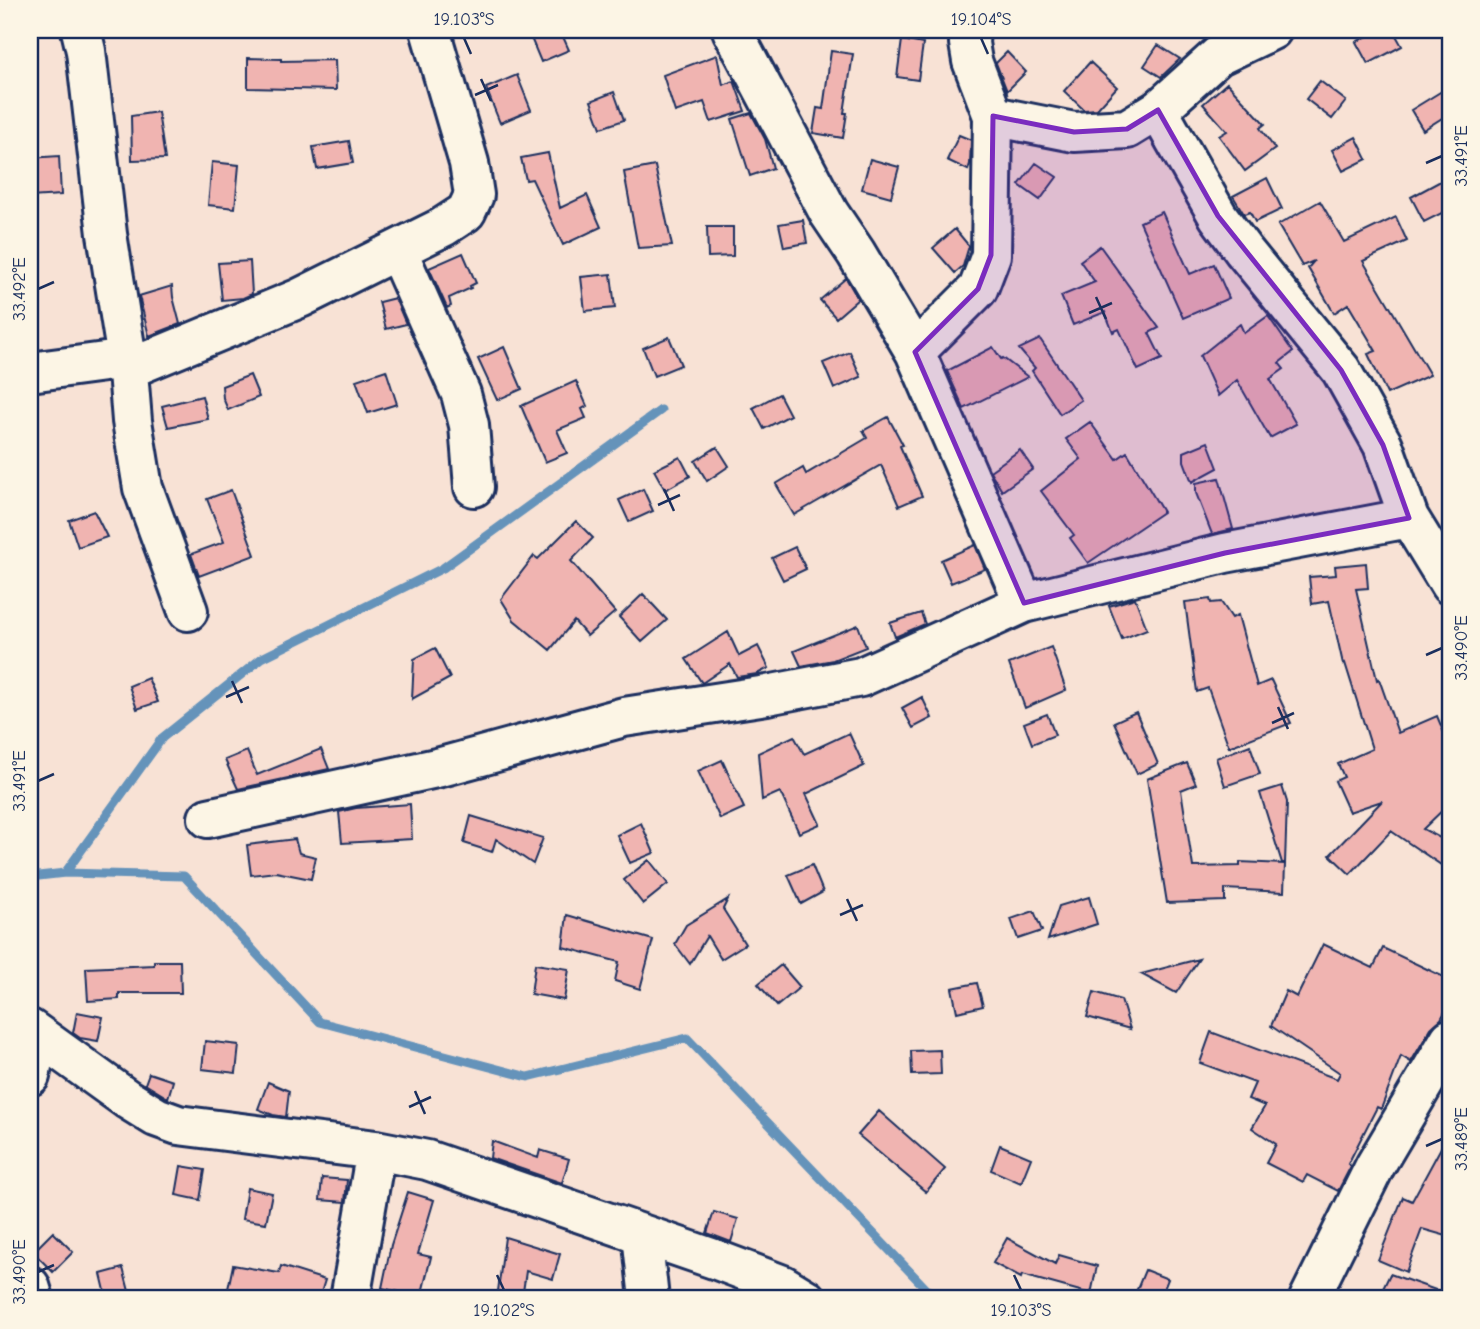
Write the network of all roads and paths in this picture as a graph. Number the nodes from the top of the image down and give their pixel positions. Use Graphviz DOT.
graph roads {
  1 [pos="81,30"];
  2 [pos="430,30"];
  3 [pos="732,30"];
  4 [pos="970,30"];
  5 [pos="1272,30"];
  6 [pos="1223,43"];
  7 [pos="1158,110"];
  8 [pos="993,116"];
  9 [pos="397,250"];
  10 [pos="915,352"];
  11 [pos="127,364"];
  12 [pos="30,372"];
  13 [pos="474,487"];
  14 [pos="1409,517"];
  15 [pos="1450,585"];
  16 [pos="1024,603"];
  17 [pos="188,611"];
  18 [pos="208,818"];
  19 [pos="34,1032"];
  20 [pos="1450,1039"];
  21 [pos="30,1076"];
  22 [pos="376,1150"];
  23 [pos="642,1234"];
  24 [pos="30,1286"];
  25 [pos="34,1299"];
  26 [pos="349,1299"];
  27 [pos="649,1299"];
  28 [pos="806,1299"];
  29 [pos="1309,1299"];
  1 -- 11 [label="street"];
  2 -- 9 [label="street"];
  3 -- 10 [label="street"];
  4 -- 8 [label="street"];
  5 -- 6 [label="street"];
  6 -- 7 [label="street"];
  7 -- 8 [label="street"];
  7 -- 14 [label="street"];
  8 -- 10 [label="street"];
  9 -- 11 [label="street"];
  9 -- 13 [label="street"];
  10 -- 16 [label="street"];
  11 -- 12 [label="street"];
  11 -- 17 [label="street"];
  14 -- 15 [label="street"];
  14 -- 16 [label="street"];
  16 -- 18 [label="street"];
  19 -- 21 [label="street"];
  19 -- 22 [label="street"];
  20 -- 29 [label="street"];
  22 -- 23 [label="street"];
  22 -- 26 [label="street"];
  23 -- 27 [label="street"];
  23 -- 28 [label="street"];
  24 -- 25 [label="street"];
}
